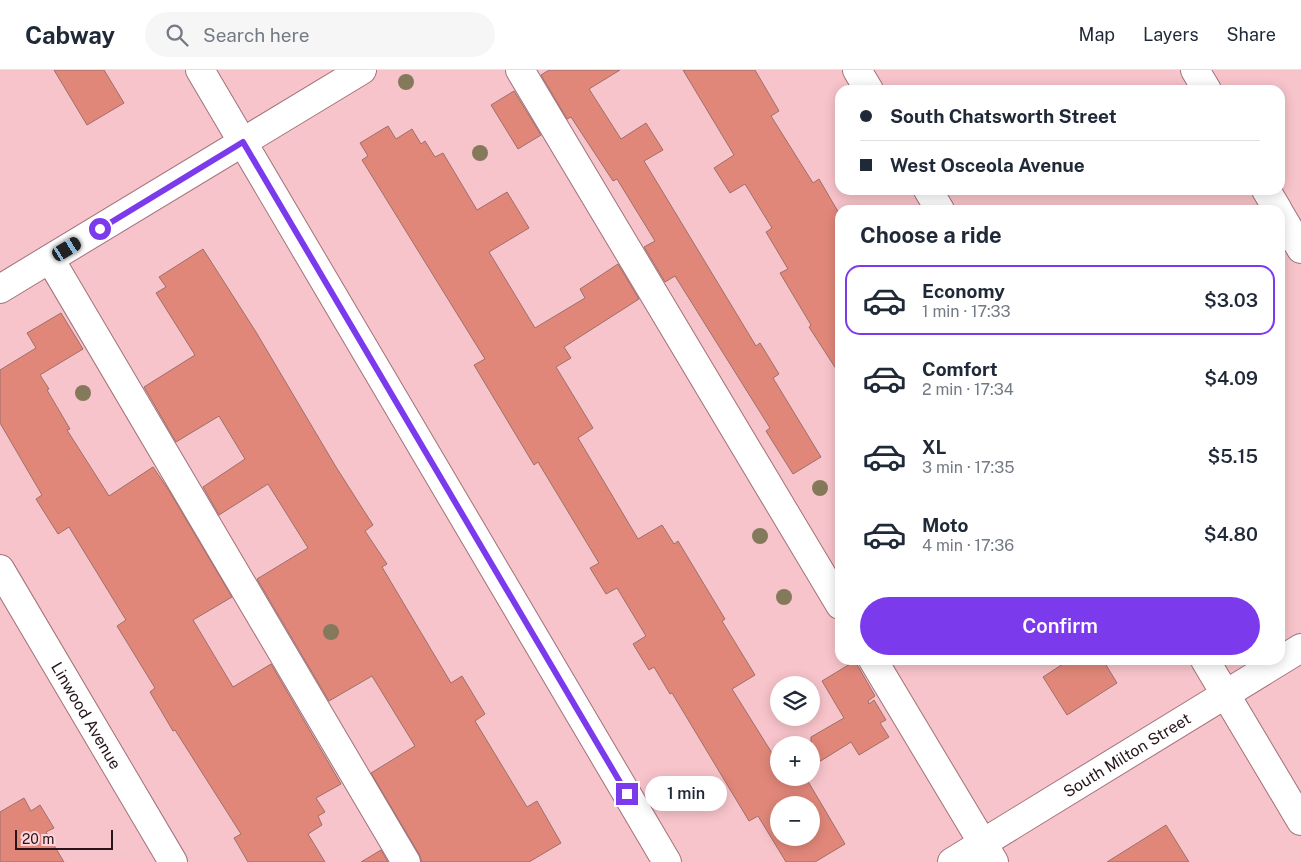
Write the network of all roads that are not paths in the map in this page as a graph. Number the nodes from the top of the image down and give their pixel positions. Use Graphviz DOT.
graph roads {
  1 [pos="200,70"];
  2 [pos="362,70"];
  3 [pos="520,70"];
  4 [pos="858,70"];
  5 [pos="1195,70"];
  6 [pos="866,85"];
  7 [pos="1204,85"];
  8 [pos="243,142"];
  9 [pos="1285,222"];
  10 [pos="1301,249"];
  11 [pos="50,259"];
  12 [pos="0,289"];
  13 [pos="0,569"];
  14 [pos="835,597"];
  15 [pos="1301,648"];
  16 [pos="1285,658"];
  17 [pos="876,665"];
  18 [pos="1208,665"];
  19 [pos="1273,665"];
  20 [pos="1225,694"];
  21 [pos="1301,821"];
  22 [pos="988,853"];
  23 [pos="173,862"];
  24 [pos="406,862"];
  25 [pos="667,862"];
  26 [pos="952,862"];
  1 -- 8 [label="street"];
  2 -- 8 [label="street"];
  3 -- 14 [label="street"];
  4 -- 6 [label="street"];
  5 -- 7 [label="street"];
  8 -- 11 [label="street"];
  8 -- 25 [label="street"];
  9 -- 10 [label="street"];
  11 -- 12 [label="street"];
  11 -- 24 [label="street"];
  13 -- 23 [label="street, Linwood Avenue"];
  15 -- 16 [label="street, South Milton Street"];
  17 -- 22 [label="street"];
  18 -- 20 [label="street"];
  19 -- 20 [label="street, South Milton Street"];
  20 -- 21 [label="street"];
  20 -- 22 [label="street, South Milton Street"];
  22 -- 26 [label="street, South Milton Street"];
}
